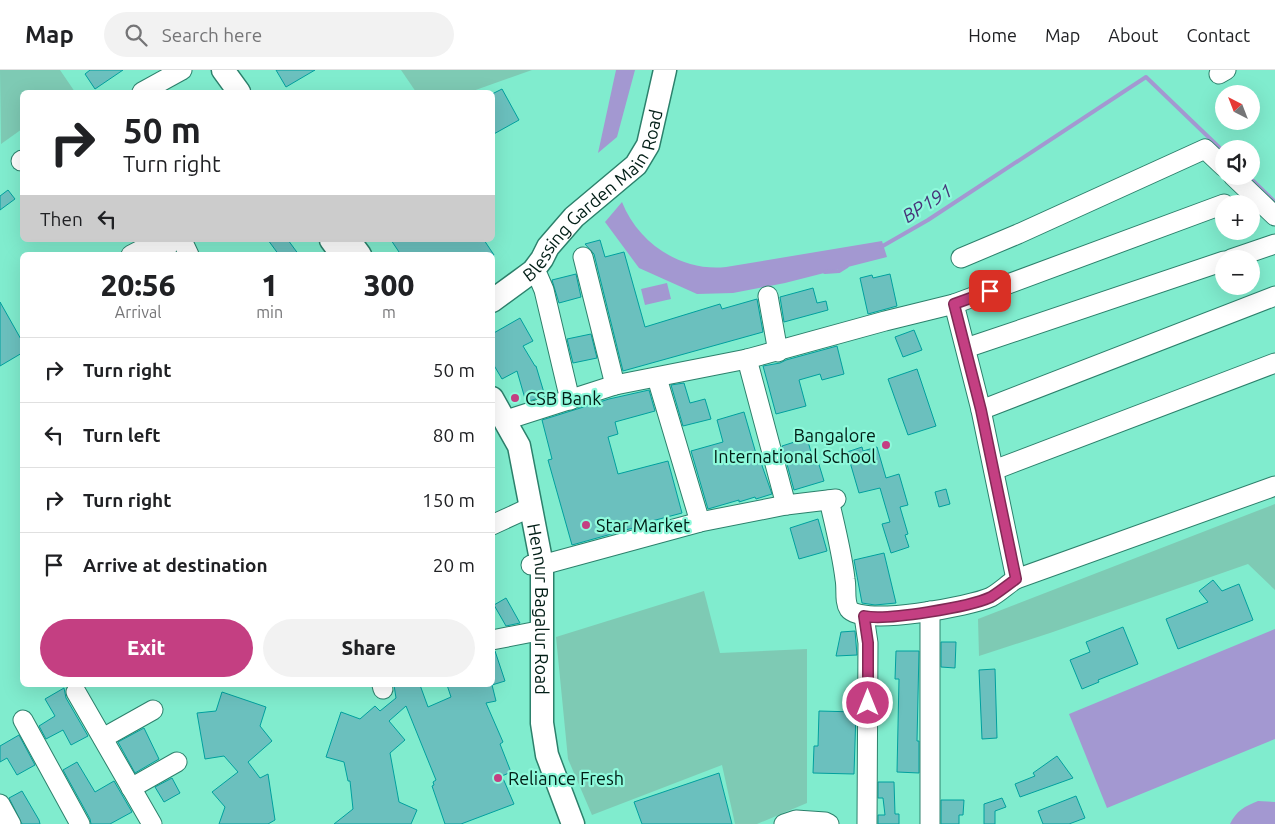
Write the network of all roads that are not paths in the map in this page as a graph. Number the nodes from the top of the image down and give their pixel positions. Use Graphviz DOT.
graph roads {
  1 [pos="182,70"];
  2 [pos="206,70"];
  3 [pos="223,70"];
  4 [pos="649,70"];
  5 [pos="665,70"];
  6 [pos="146,90"];
  7 [pos="220,90"];
  8 [pos="238,90"];
  9 [pos="1215,158"];
  10 [pos="609,178"];
  11 [pos="1242,185"];
  12 [pos="1252,194"];
  13 [pos="1215,207"];
  14 [pos="1275,216"];
  15 [pos="156,242"];
  16 [pos="1275,244"];
  17 [pos="1257,250"];
  18 [pos="137,252"];
  19 [pos="583,257"];
  20 [pos="961,258"];
  21 [pos="1215,264"];
  22 [pos="538,276"];
  23 [pos="495,280"];
  24 [pos="768,296"];
  25 [pos="1275,296"];
  26 [pos="495,298"];
  27 [pos="954,304"];
  28 [pos="966,348"];
  29 [pos="778,352"];
  30 [pos="747,359"];
  31 [pos="1275,363"];
  32 [pos="657,378"];
  33 [pos="615,385"];
  34 [pos="570,400"];
  35 [pos="981,410"];
  36 [pos="495,415"];
  37 [pos="994,470"];
  38 [pos="1275,486"];
  39 [pos="786,505"];
  40 [pos="527,509"];
  41 [pos="700,522"];
  42 [pos="495,524"];
  43 [pos="537,565"];
  44 [pos="1016,579"];
  45 [pos="930,611"];
  46 [pos="864,616"];
  47 [pos="533,632"];
  48 [pos="495,639"];
  49 [pos="76,692"];
  50 [pos="153,710"];
  51 [pos="23,720"];
  52 [pos="102,738"];
  53 [pos="177,762"];
  54 [pos="131,788"];
  55 [pos="0,804"];
  56 [pos="11,824"];
  57 [pos="80,824"];
  58 [pos="152,824"];
  59 [pos="559,824"];
  60 [pos="573,824"];
  61 [pos="784,824"];
  62 [pos="830,824"];
  63 [pos="867,824"];
  64 [pos="930,824"];
  1 -- 6 [label="street"];
  2 -- 7 [label="main road"];
  3 -- 8 [label="main road"];
  4 -- 10 [label="main road, Blessing Garden Main Road"];
  5 -- 10 [label="main road, Blessing Garden Main Road"];
  9 -- 20 [label="street"];
  10 -- 23 [label="main road, Blessing Garden Main Road"];
  10 -- 26 [label="main road, Blessing Garden Main Road"];
  11 -- 12 [label="street"];
  12 -- 14 [label="street"];
  13 -- 27 [label="street"];
  15 -- 18 [label="street"];
  16 -- 17 [label="street"];
  19 -- 33 [label="street"];
  21 -- 28 [label="street"];
  22 -- 34 [label="street"];
  24 -- 29 [label="street"];
  25 -- 35 [label="street"];
  27 -- 28 [label="street"];
  27 -- 29 [label="street"];
  28 -- 35 [label="street"];
  29 -- 30 [label="street"];
  30 -- 32 [label="street"];
  30 -- 39 [label="street"];
  31 -- 37 [label="street"];
  32 -- 33 [label="street"];
  32 -- 41 [label="street"];
  33 -- 34 [label="street"];
  34 -- 36 [label="street"];
  35 -- 37 [label="street"];
  36 -- 40 [label="main road, Hennur Bagalur Road"];
  37 -- 44 [label="street"];
  38 -- 44 [label="street"];
  39 -- 41 [label="street"];
  39 -- 46 [label="street"];
  40 -- 42 [label="street"];
  40 -- 43 [label="main road, Hennur Bagalur Road"];
  41 -- 43 [label="street"];
  43 -- 47 [label="main road, Hennur Bagalur Road"];
  43 -- 60 [label="main road, Hennur Bagalur Road"];
  44 -- 45 [label="street"];
  45 -- 46 [label="street"];
  45 -- 64 [label="street"];
  46 -- 63 [label="street"];
  47 -- 48 [label="street"];
  47 -- 59 [label="main road, Hennur Bagalur Road"];
  49 -- 52 [label="street"];
  50 -- 52 [label="street"];
  51 -- 57 [label="street"];
  52 -- 54 [label="street"];
  53 -- 54 [label="street"];
  54 -- 58 [label="street"];
  55 -- 56 [label="street"];
  61 -- 62 [label="street"];
}
